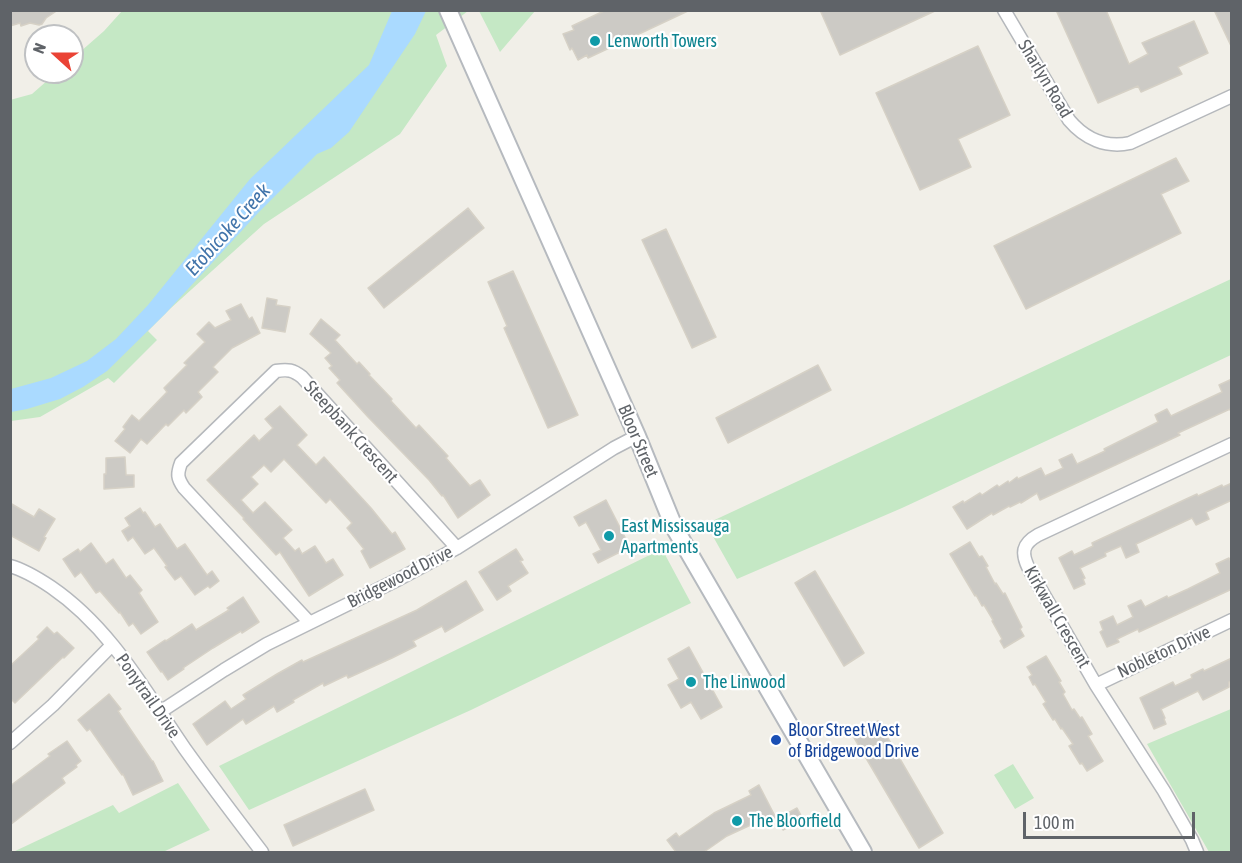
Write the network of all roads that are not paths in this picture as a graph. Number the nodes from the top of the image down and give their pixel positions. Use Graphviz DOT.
graph roads {
  1 [pos="448,10"];
  2 [pos="1004,10"];
  3 [pos="1232,96"];
  4 [pos="637,436"];
  5 [pos="1232,444"];
  6 [pos="457,548"];
  7 [pos="10,566"];
  8 [pos="1232,620"];
  9 [pos="309,622"];
  10 [pos="112,645"];
  11 [pos="1096,684"];
  12 [pos="160,712"];
  13 [pos="10,743"];
  14 [pos="262,852"];
  15 [pos="863,852"];
  16 [pos="1197,852"];
  1 -- 4 [label="main road, Bloor Street"];
  2 -- 3 [label="street, Sharlyn Road"];
  4 -- 6 [label="street, Bridgewood Drive"];
  4 -- 15 [label="main road, Bloor Street"];
  5 -- 11 [label="street, Kirkwall Crescent"];
  6 -- 9 [label="street, Bridgewood Drive"];
  6 -- 9 [label="street, Steepbank Crescent"];
  7 -- 10 [label="street, Ponytrail Drive"];
  8 -- 11 [label="street, Nobleton Drive"];
  9 -- 12 [label="street, Bridgewood Drive"];
  10 -- 12 [label="street, Ponytrail Drive"];
  10 -- 13 [label="street"];
  11 -- 16 [label="street, Kirkwall Crescent"];
  12 -- 14 [label="street, Ponytrail Drive"];
}
